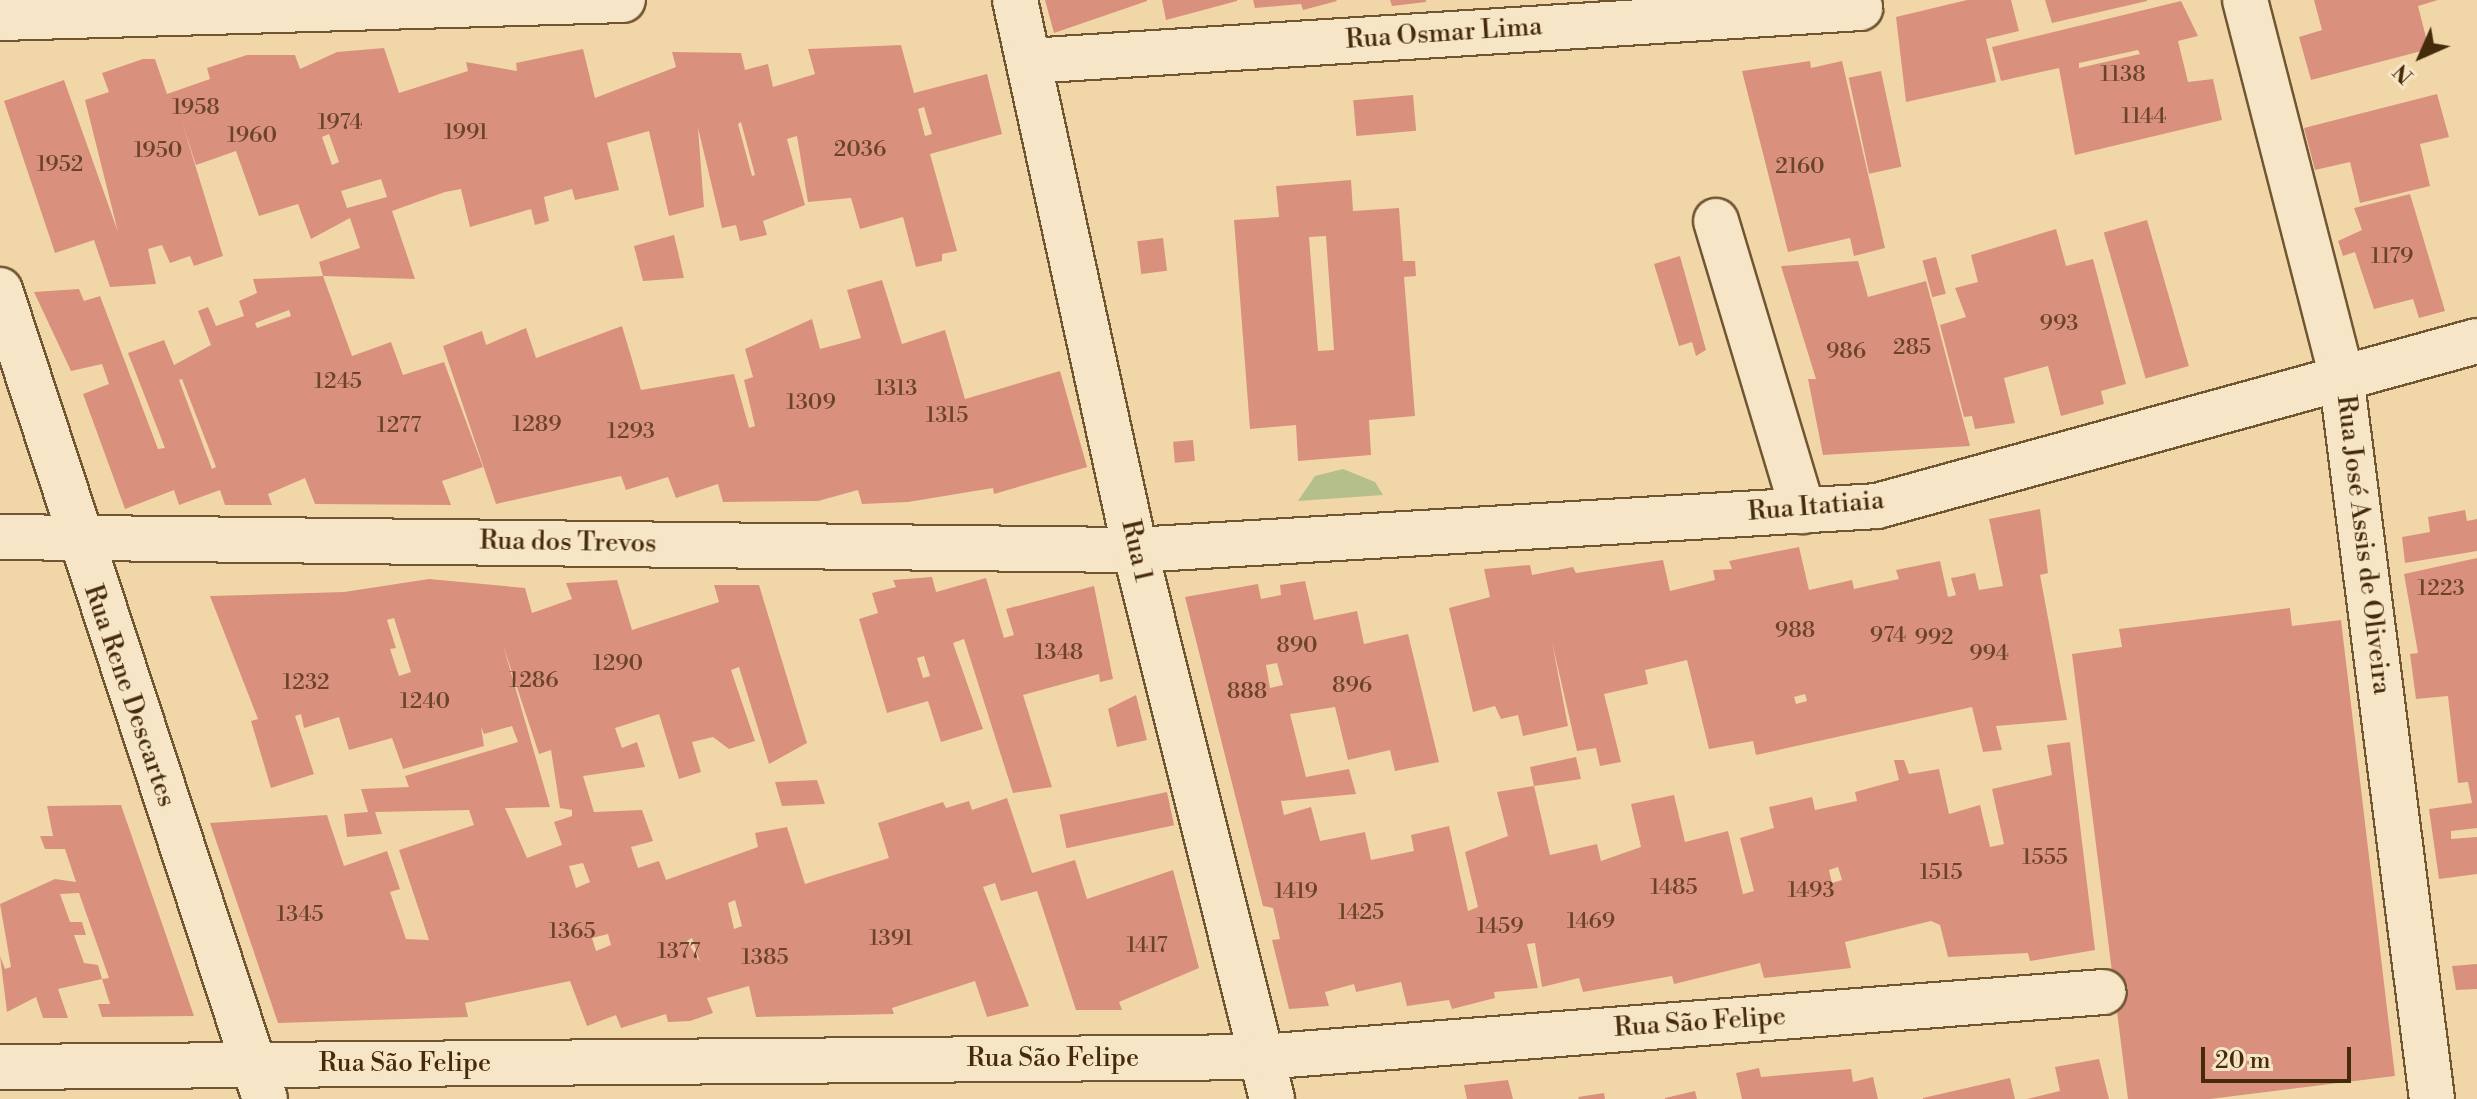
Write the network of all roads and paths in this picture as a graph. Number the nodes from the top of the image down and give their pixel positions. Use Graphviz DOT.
graph roads {
  1 [pos="623,0"];
  2 [pos="1015,0"];
  3 [pos="2245,0"];
  4 [pos="1860,8"];
  5 [pos="0,18"];
  6 [pos="1029,61"];
  7 [pos="1716,221"];
  8 [pos="0,290"];
  9 [pos="2477,341"];
  10 [pos="2341,375"];
  11 [pos="1803,511"];
  12 [pos="0,537"];
  13 [pos="75,537"];
  14 [pos="1135,550"];
  15 [pos="2103,992"];
  16 [pos="1261,1057"];
  17 [pos="0,1067"];
  18 [pos="260,1082"];
  19 [pos="1272,1099"];
  20 [pos="2432,1099"];
  1 -- 5 [label="street"];
  2 -- 6 [label="street, Rua 1"];
  3 -- 10 [label="street, Rua José Assis de Oliveira"];
  4 -- 6 [label="street, Rua Osmar Lima"];
  6 -- 14 [label="street, Rua 1"];
  7 -- 11 [label="street"];
  8 -- 13 [label="street, Rua Rene Descartes"];
  9 -- 10 [label="street, Rua Itatiaia"];
  10 -- 11 [label="street, Rua Itatiaia"];
  10 -- 20 [label="street, Rua José Assis de Oliveira"];
  11 -- 14 [label="street, Rua Itatiaia"];
  12 -- 13 [label="street, Rua dos Trevos"];
  13 -- 14 [label="street, Rua dos Trevos"];
  13 -- 18 [label="street, Rua Rene Descartes"];
  14 -- 16 [label="street, Rua 1"];
  15 -- 16 [label="street, Rua São Felipe"];
  16 -- 18 [label="street, Rua São Felipe"];
  16 -- 19 [label="street, Rua 1"];
  17 -- 18 [label="street, Rua São Felipe"];
}
